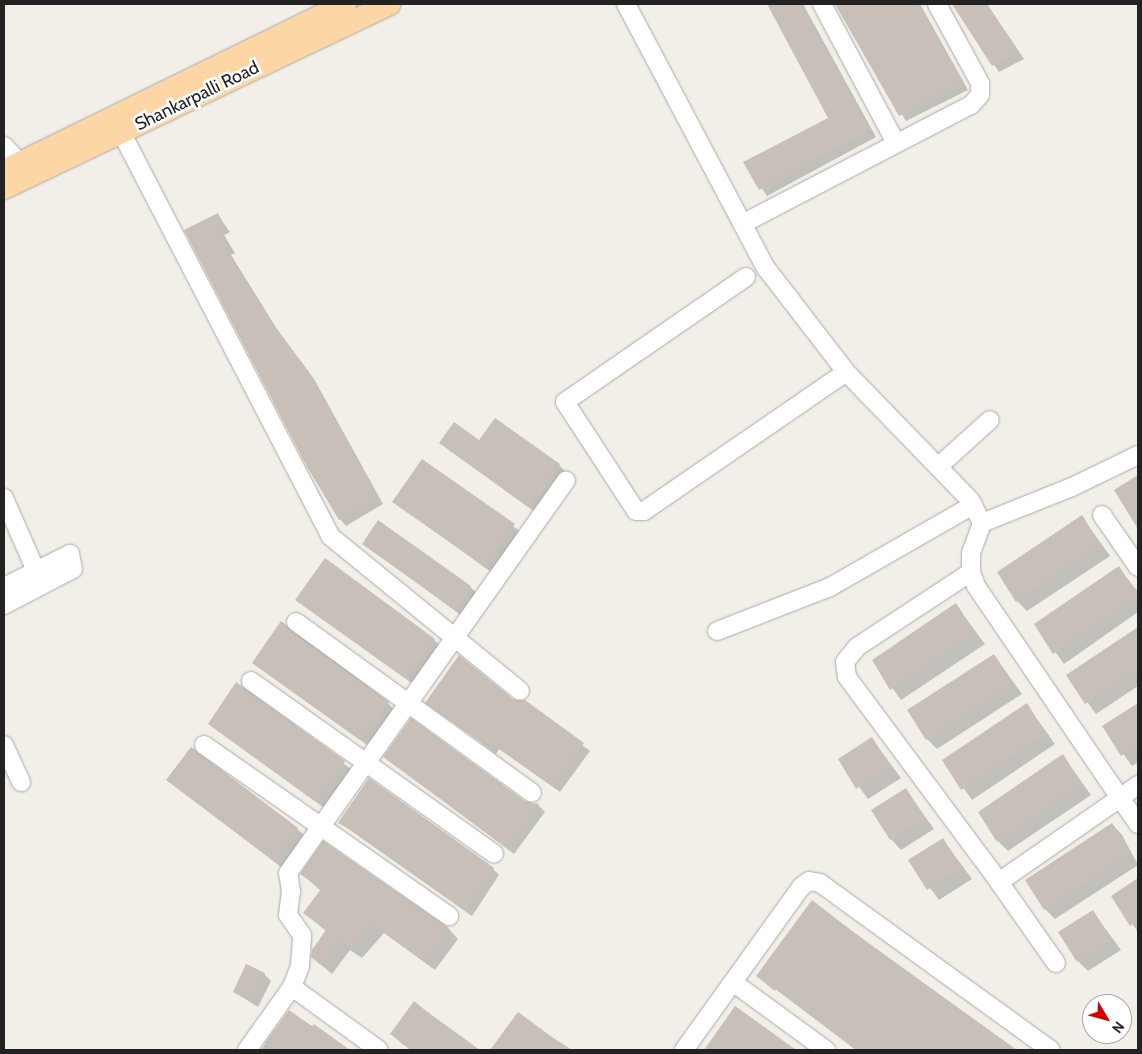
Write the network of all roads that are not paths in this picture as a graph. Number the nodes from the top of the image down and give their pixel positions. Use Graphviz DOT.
graph roads {
  1 [pos="345,4"];
  2 [pos="389,4"];
  3 [pos="626,4"];
  4 [pos="822,4"];
  5 [pos="937,4"];
  6 [pos="121,132"];
  7 [pos="896,143"];
  8 [pos="4,146"];
  9 [pos="12,167"];
  10 [pos="4,188"];
  11 [pos="742,224"];
  12 [pos="746,277"];
  13 [pos="846,372"];
  14 [pos="990,420"];
  15 [pos="1138,455"];
  16 [pos="940,465"];
  17 [pos="566,481"];
  18 [pos="4,498"];
  19 [pos="973,505"];
  20 [pos="1102,515"];
  21 [pos="982,523"];
  22 [pos="1138,567"];
  23 [pos="36,571"];
  24 [pos="971,572"];
  25 [pos="4,587"];
  26 [pos="4,605"];
  27 [pos="296,622"];
  28 [pos="717,630"];
  29 [pos="456,639"];
  30 [pos="251,681"];
  31 [pos="520,691"];
  32 [pos="408,704"];
  33 [pos="4,745"];
  34 [pos="204,746"];
  35 [pos="367,761"];
  36 [pos="21,782"];
  37 [pos="1138,785"];
  38 [pos="532,793"];
  39 [pos="1120,798"];
  40 [pos="1138,824"];
  41 [pos="320,825"];
  42 [pos="494,854"];
  43 [pos="999,882"];
  44 [pos="449,916"];
  45 [pos="1056,963"];
  46 [pos="734,983"];
  47 [pos="292,987"];
  48 [pos="246,1050"];
  49 [pos="379,1050"];
  50 [pos="684,1050"];
  51 [pos="826,1050"];
  52 [pos="1051,1050"];
  1 -- 9 [label="main road, Shankarpalli Road"];
  2 -- 6 [label="main road, Shankarpalli Road"];
  3 -- 11 [label="street"];
  4 -- 7 [label="street"];
  5 -- 7 [label="street"];
  6 -- 10 [label="main road, Shankarpalli Road"];
  6 -- 29 [label="street"];
  7 -- 11 [label="street"];
  8 -- 9 [label="street"];
  11 -- 13 [label="street"];
  12 -- 13 [label="street"];
  13 -- 16 [label="street"];
  14 -- 16 [label="street"];
  15 -- 21 [label="street"];
  16 -- 19 [label="street"];
  17 -- 29 [label="street"];
  18 -- 23 [label="street"];
  19 -- 21 [label="street"];
  19 -- 28 [label="street"];
  20 -- 22 [label="street"];
  21 -- 24 [label="street"];
  23 -- 25 [label="street"];
  23 -- 26 [label="street"];
  24 -- 39 [label="street"];
  24 -- 43 [label="street"];
  27 -- 32 [label="street"];
  29 -- 31 [label="street"];
  29 -- 32 [label="street"];
  30 -- 35 [label="street"];
  32 -- 35 [label="street"];
  32 -- 38 [label="street"];
  33 -- 36 [label="street"];
  34 -- 41 [label="street"];
  35 -- 41 [label="street"];
  35 -- 42 [label="street"];
  37 -- 39 [label="street"];
  39 -- 40 [label="street"];
  39 -- 43 [label="street"];
  41 -- 44 [label="street"];
  41 -- 47 [label="street"];
  43 -- 45 [label="street"];
  46 -- 50 [label="street"];
  46 -- 51 [label="street"];
  46 -- 52 [label="street"];
  47 -- 48 [label="street"];
  47 -- 49 [label="street"];
}
